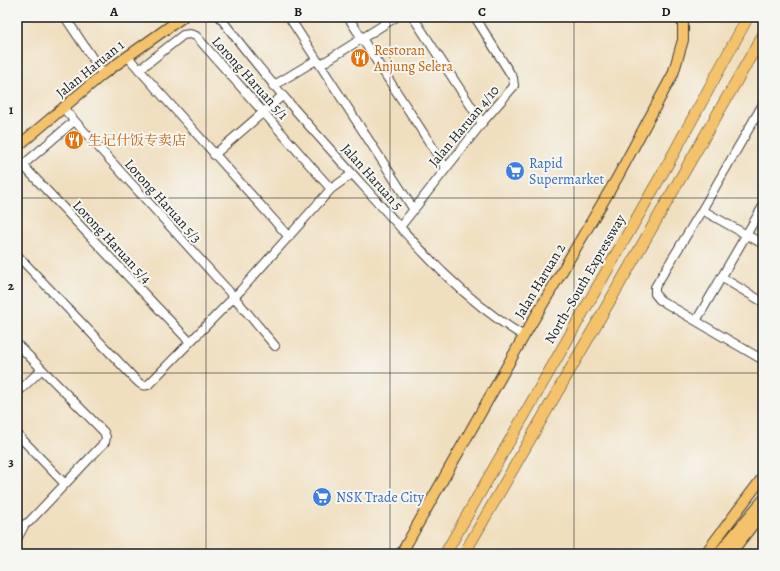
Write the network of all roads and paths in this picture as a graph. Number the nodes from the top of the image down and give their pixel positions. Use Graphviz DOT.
graph roads {
  1 [pos="65,17"];
  2 [pos="183,17"];
  3 [pos="220,17"];
  4 [pos="289,17"];
  5 [pos="348,17"];
  6 [pos="396,17"];
  7 [pos="413,17"];
  8 [pos="475,17"];
  9 [pos="684,17"];
  10 [pos="748,17"];
  11 [pos="763,35"];
  12 [pos="362,39"];
  13 [pos="127,56"];
  14 [pos="318,62"];
  15 [pos="139,70"];
  16 [pos="103,74"];
  17 [pos="273,86"];
  18 [pos="282,96"];
  19 [pos="763,104"];
  20 [pos="63,108"];
  21 [pos="262,111"];
  22 [pos="73,122"];
  23 [pos="482,122"];
  24 [pos="17,147"];
  25 [pos="214,154"];
  26 [pos="19,165"];
  27 [pos="446,168"];
  28 [pos="352,174"];
  29 [pos="331,189"];
  30 [pos="763,206"];
  31 [pos="414,210"];
  32 [pos="702,210"];
  33 [pos="400,227"];
  34 [pos="746,234"];
  35 [pos="289,237"];
  36 [pos="763,244"];
  37 [pos="18,258"];
  38 [pos="721,277"];
  39 [pos="234,297"];
  40 [pos="763,302"];
  41 [pos="696,321"];
  42 [pos="524,336"];
  43 [pos="190,342"];
  44 [pos="17,344"];
  45 [pos="275,346"];
  46 [pos="763,360"];
  47 [pos="41,370"];
  48 [pos="17,393"];
  49 [pos="17,434"];
  50 [pos="763,476"];
  51 [pos="65,484"];
  52 [pos="763,500"];
  53 [pos="763,512"];
  54 [pos="17,520"];
  55 [pos="25,524"];
  56 [pos="17,539"];
  57 [pos="401,554"];
  58 [pos="445,554"];
  59 [pos="464,554"];
  60 [pos="705,554"];
  61 [pos="718,554"];
  62 [pos="730,554"];
  1 -- 16 [label="street"];
  2 -- 13 [label="main road, Jalan Haruan 1"];
  3 -- 17 [label="street, Jalan Haruan 5"];
  4 -- 14 [label="street"];
  5 -- 12 [label="street"];
  6 -- 12 [label="street"];
  7 -- 23 [label="street"];
  8 -- 23 [label="street, Jalan Haruan 4/10"];
  9 -- 42 [label="main road, Jalan Haruan 2"];
  10 -- 58 [label="highway, North–South Expressway"];
  11 -- 59 [label="highway"];
  12 -- 14 [label="street"];
  12 -- 27 [label="street"];
  13 -- 15 [label="street"];
  13 -- 16 [label="main road, Jalan Haruan 1"];
  14 -- 17 [label="street"];
  14 -- 31 [label="street"];
  15 -- 21 [label="street, Lorong Haruan 5/1"];
  15 -- 25 [label="street"];
  16 -- 20 [label="main road, Jalan Haruan 1"];
  17 -- 18 [label="street, Jalan Haruan 5"];
  18 -- 21 [label="street"];
  18 -- 28 [label="street, Jalan Haruan 5"];
  19 -- 32 [label="street"];
  20 -- 22 [label="street, Lorong Haruan 5/3"];
  20 -- 24 [label="main road, Jalan Haruan 1"];
  21 -- 25 [label="street"];
  21 -- 29 [label="street, Lorong Haruan 5/1"];
  22 -- 26 [label="street"];
  22 -- 39 [label="street, Lorong Haruan 5/3"];
  23 -- 27 [label="street, Jalan Haruan 4/10"];
  25 -- 35 [label="street"];
  26 -- 43 [label="street, Lorong Haruan 5/4"];
  27 -- 31 [label="street, Jalan Haruan 4/10"];
  28 -- 29 [label="street"];
  28 -- 33 [label="street, Jalan Haruan 5"];
  29 -- 35 [label="street"];
  30 -- 34 [label="street"];
  31 -- 33 [label="street, Jalan Haruan 4/10"];
  32 -- 34 [label="street"];
  32 -- 41 [label="street"];
  33 -- 42 [label="street, Jalan Haruan 5"];
  34 -- 36 [label="street"];
  34 -- 38 [label="street"];
  35 -- 39 [label="street"];
  37 -- 43 [label="street"];
  38 -- 40 [label="street"];
  38 -- 41 [label="street"];
  39 -- 43 [label="street"];
  39 -- 45 [label="street, Lorong Haruan 5/3"];
  41 -- 46 [label="street"];
  42 -- 57 [label="main road, Jalan Haruan 2"];
  44 -- 47 [label="street"];
  47 -- 48 [label="street"];
  47 -- 51 [label="street"];
  49 -- 51 [label="street"];
  50 -- 60 [label="main road"];
  51 -- 55 [label="street"];
  52 -- 61 [label="main road"];
  53 -- 62 [label="main road"];
  54 -- 55 [label="street"];
  55 -- 56 [label="street"];
}
